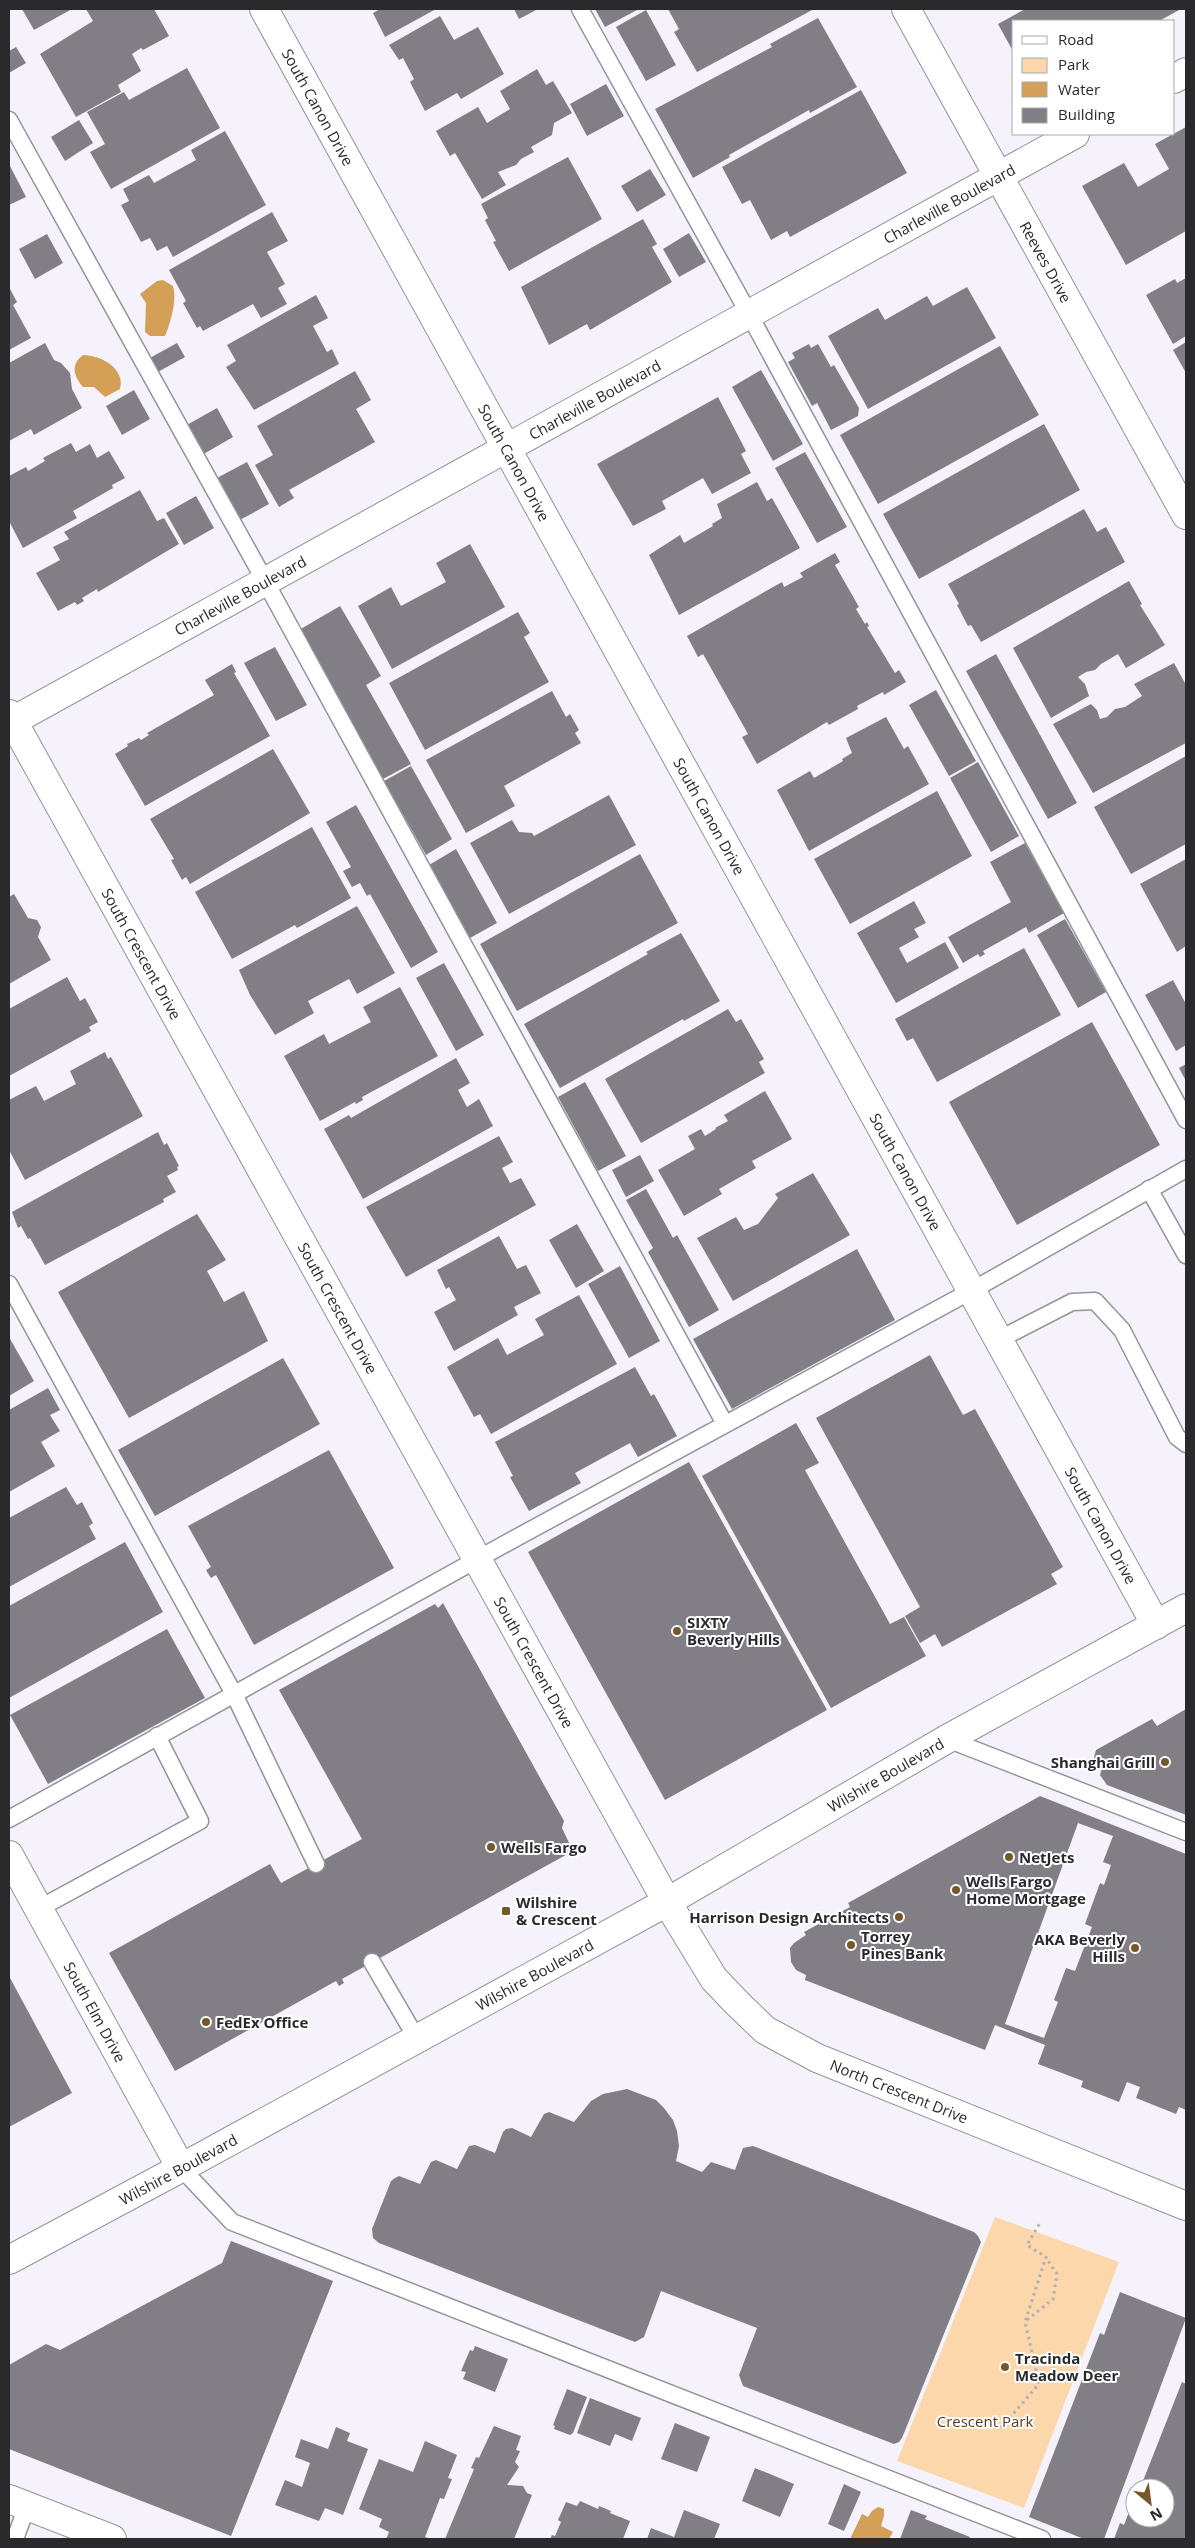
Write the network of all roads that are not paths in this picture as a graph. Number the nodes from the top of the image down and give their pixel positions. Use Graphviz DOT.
graph roads {
  1 [pos="264,9"];
  2 [pos="580,9"];
  3 [pos="906,9"];
  4 [pos="1186,72"];
  5 [pos="1175,78"];
  6 [pos="9,120"];
  7 [pos="1073,135"];
  8 [pos="999,176"];
  9 [pos="749,314"];
  10 [pos="506,448"];
  11 [pos="1186,515"];
  12 [pos="265,581"];
  13 [pos="10,719"];
  14 [pos="1186,1120"];
  15 [pos="1186,1169"];
  16 [pos="1149,1190"];
  17 [pos="1186,1256"];
  18 [pos="9,1284"];
  19 [pos="971,1290"];
  20 [pos="998,1340"];
  21 [pos="725,1424"];
  22 [pos="1186,1444"];
  23 [pos="476,1560"];
  24 [pos="1186,1608"];
  25 [pos="1156,1625"];
  26 [pos="234,1694"];
  27 [pos="157,1736"];
  28 [pos="947,1739"];
  29 [pos="9,1819"];
  30 [pos="1186,1832"];
  31 [pos="9,1855"];
  32 [pos="316,1864"];
  33 [pos="667,1902"];
  34 [pos="38,1909"];
  35 [pos="372,1962"];
  36 [pos="417,2039"];
  37 [pos="182,2168"];
  38 [pos="1186,2206"];
  39 [pos="9,2260"];
  40 [pos="18,2502"];
  41 [pos="15,2539"];
  42 [pos="112,2539"];
  43 [pos="1042,2539"];
  1 -- 10 [label="street, South Canon Drive"];
  2 -- 9 [label="lane"];
  3 -- 8 [label="street, Reeves Drive"];
  4 -- 5 [label="street"];
  6 -- 12 [label="lane"];
  7 -- 8 [label="street, Charleville Boulevard"];
  8 -- 9 [label="street, Charleville Boulevard"];
  8 -- 11 [label="street, Reeves Drive"];
  9 -- 10 [label="street, Charleville Boulevard"];
  9 -- 14 [label="lane"];
  10 -- 12 [label="street, Charleville Boulevard"];
  10 -- 19 [label="street, South Canon Drive"];
  12 -- 13 [label="street, Charleville Boulevard"];
  12 -- 21 [label="lane"];
  13 -- 23 [label="street, South Crescent Drive"];
  15 -- 16 [label="lane"];
  16 -- 17 [label="lane"];
  16 -- 19 [label="lane"];
  18 -- 26 [label="lane"];
  19 -- 20 [label="street, South Canon Drive"];
  19 -- 21 [label="lane"];
  20 -- 22 [label="lane"];
  20 -- 25 [label="street, South Canon Drive"];
  21 -- 23 [label="lane"];
  23 -- 26 [label="lane"];
  23 -- 33 [label="street, South Crescent Drive"];
  24 -- 25 [label="street, Wilshire Boulevard"];
  25 -- 28 [label="street, Wilshire Boulevard"];
  26 -- 27 [label="lane"];
  26 -- 32 [label="lane"];
  27 -- 29 [label="lane"];
  27 -- 34 [label="lane"];
  28 -- 30 [label="lane"];
  28 -- 33 [label="street, Wilshire Boulevard"];
  31 -- 34 [label="street, South Elm Drive"];
  33 -- 36 [label="street, Wilshire Boulevard"];
  33 -- 38 [label="street, North Crescent Drive"];
  34 -- 37 [label="street, South Elm Drive"];
  35 -- 36 [label="lane"];
  36 -- 37 [label="street, Wilshire Boulevard"];
  37 -- 39 [label="street, Wilshire Boulevard"];
  37 -- 43 [label="lane"];
  40 -- 41 [label="lane"];
  40 -- 42 [label="street"];
}
